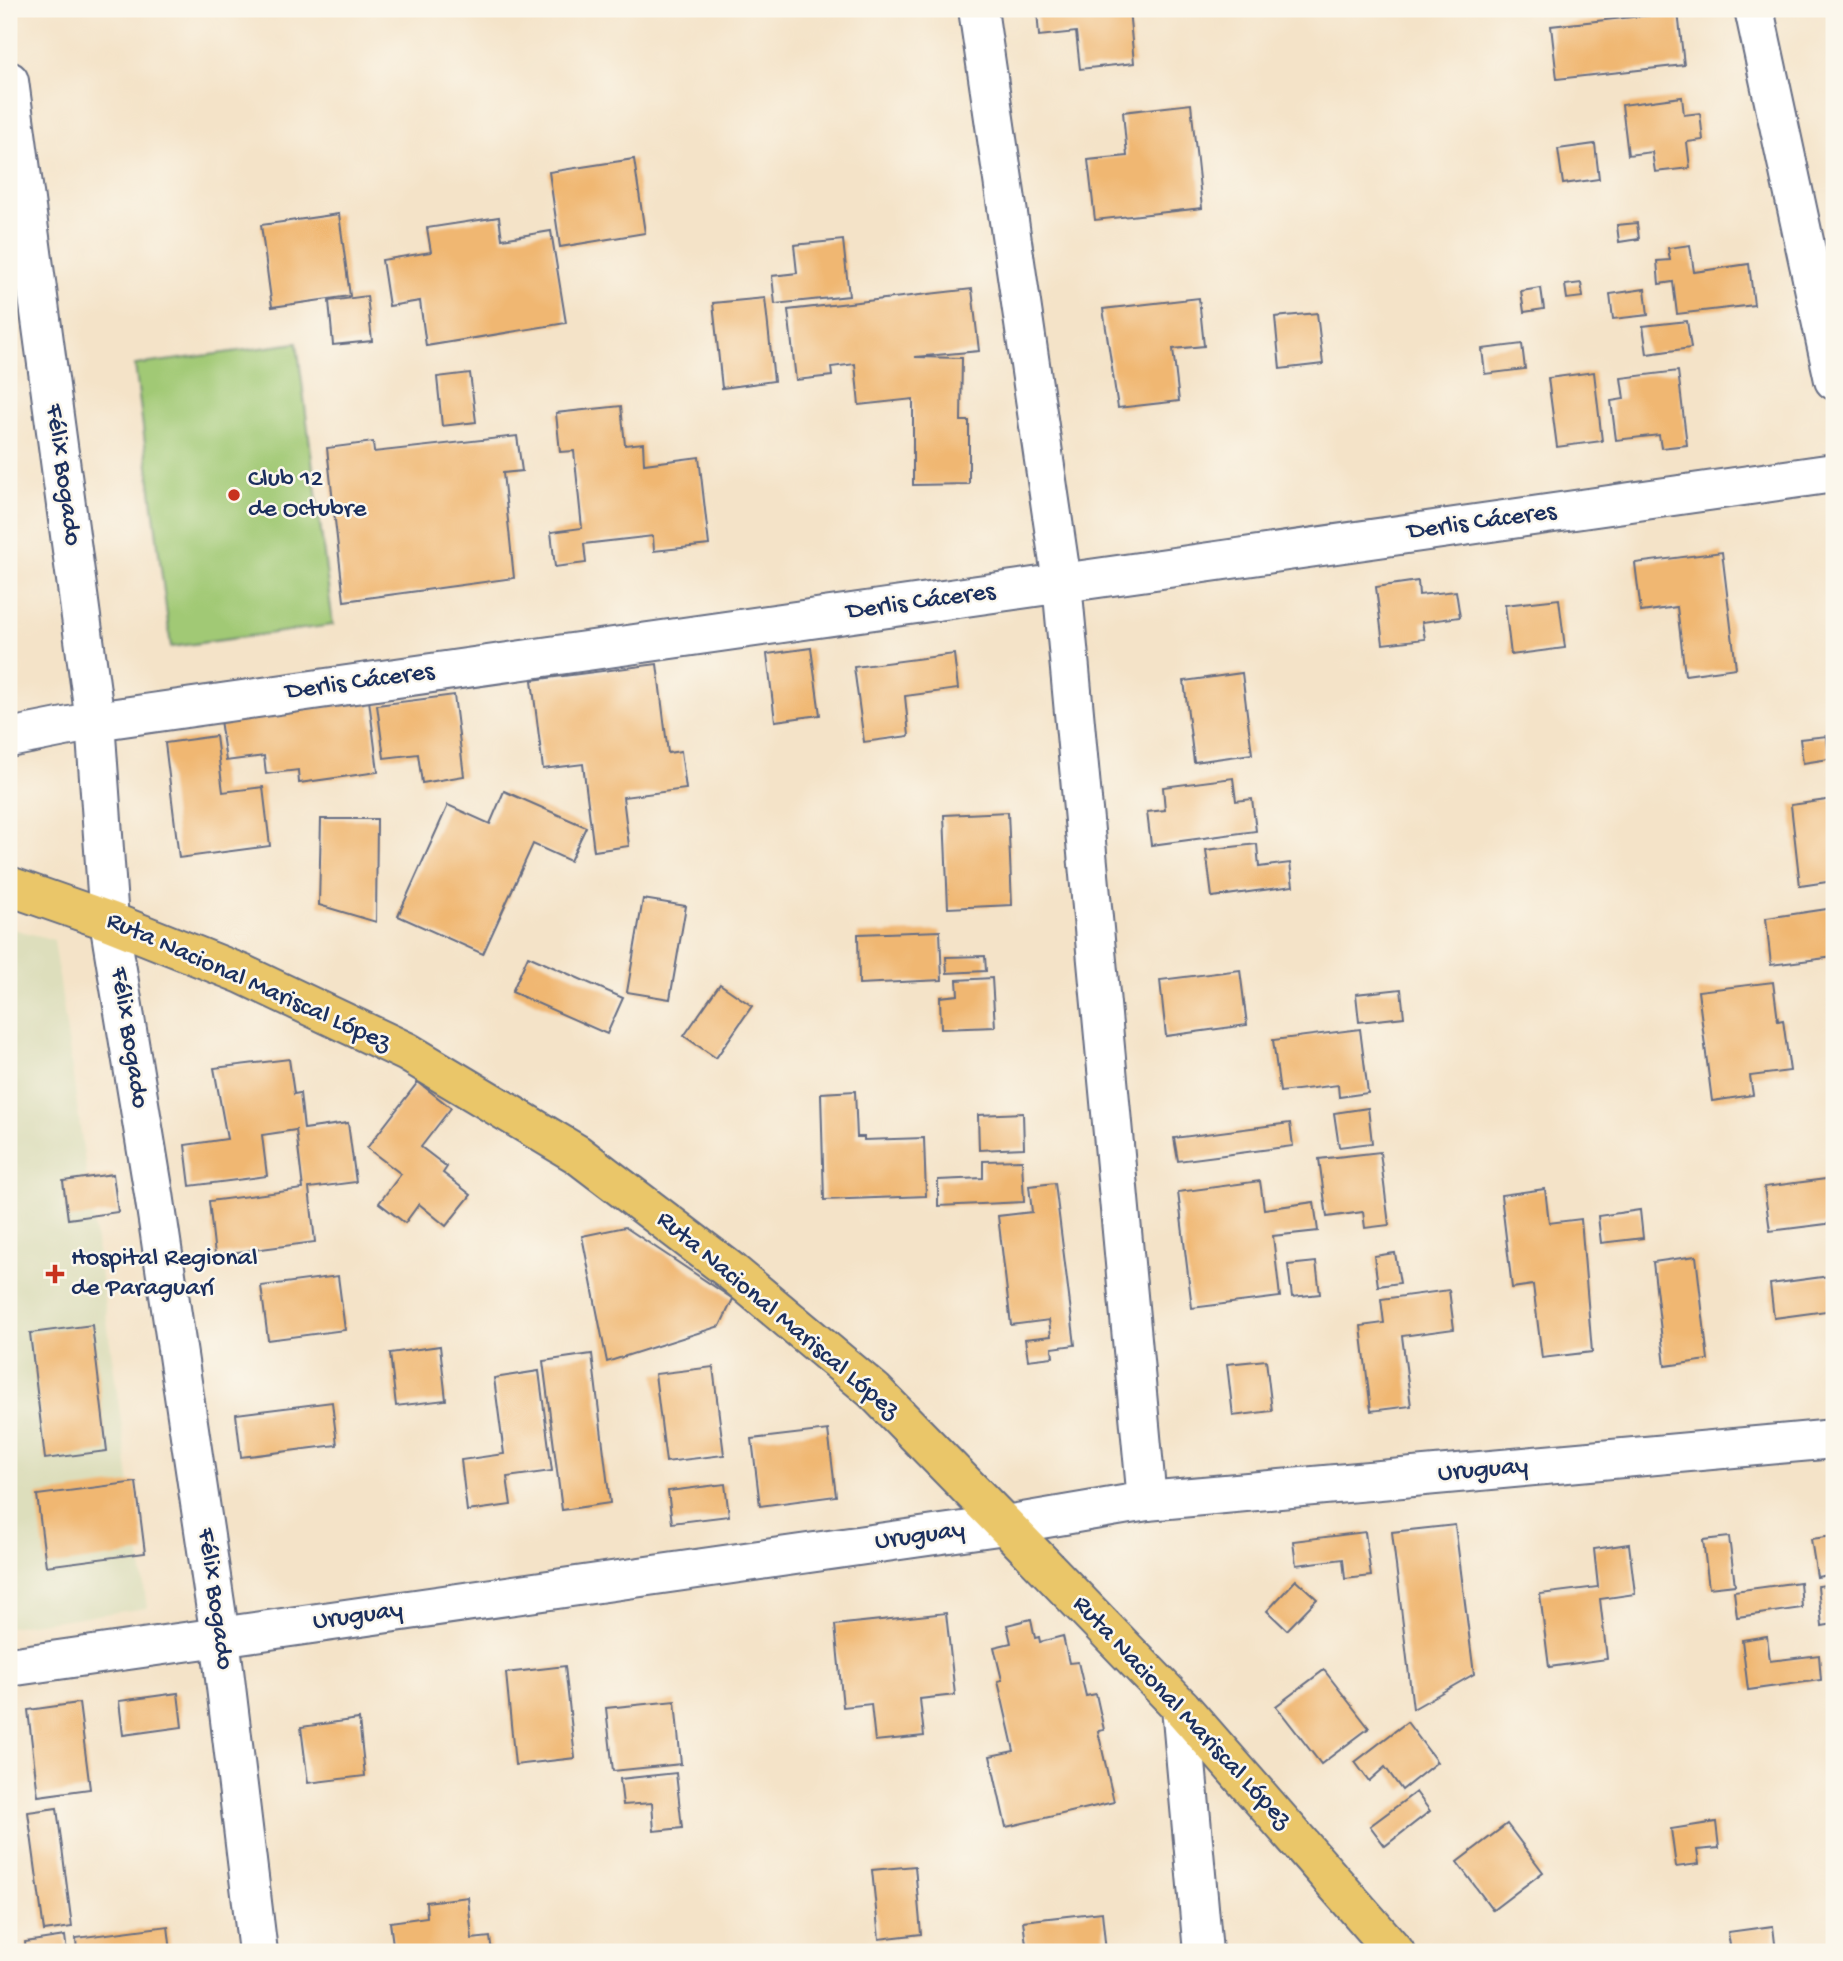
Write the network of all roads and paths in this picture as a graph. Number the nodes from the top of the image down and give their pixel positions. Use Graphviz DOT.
graph roads {
  1 [pos="978,9"];
  2 [pos="1754,9"];
  3 [pos="9,81"];
  4 [pos="1834,380"];
  5 [pos="1834,473"];
  6 [pos="1062,583"];
  7 [pos="95,721"];
  8 [pos="9,738"];
  9 [pos="9,886"];
  10 [pos="109,921"];
  11 [pos="1834,1438"];
  12 [pos="1147,1501"];
  13 [pos="1005,1525"];
  14 [pos="220,1637"];
  15 [pos="9,1667"];
  16 [pos="1181,1707"];
  17 [pos="258,1952"];
  18 [pos="1203,1952"];
  19 [pos="1395,1952"];
  1 -- 6 [label="street"];
  2 -- 4 [label="street"];
  3 -- 7 [label="street, Félix Bogado"];
  5 -- 6 [label="street, Derlis Cáceres"];
  6 -- 7 [label="street, Derlis Cáceres"];
  6 -- 12 [label="street"];
  7 -- 8 [label="street, Derlis Cáceres"];
  7 -- 10 [label="street, Félix Bogado"];
  9 -- 10 [label="highway, Ruta Nacional Mariscal López"];
  10 -- 13 [label="highway, Ruta Nacional Mariscal López"];
  10 -- 14 [label="street, Félix Bogado"];
  11 -- 12 [label="street, Uruguay"];
  12 -- 13 [label="street, Uruguay"];
  13 -- 14 [label="street, Uruguay"];
  13 -- 16 [label="highway, Ruta Nacional Mariscal López"];
  14 -- 15 [label="street, Uruguay"];
  14 -- 17 [label="street, Félix Bogado"];
  16 -- 18 [label="street"];
  16 -- 19 [label="highway, Ruta Nacional Mariscal López"];
}
